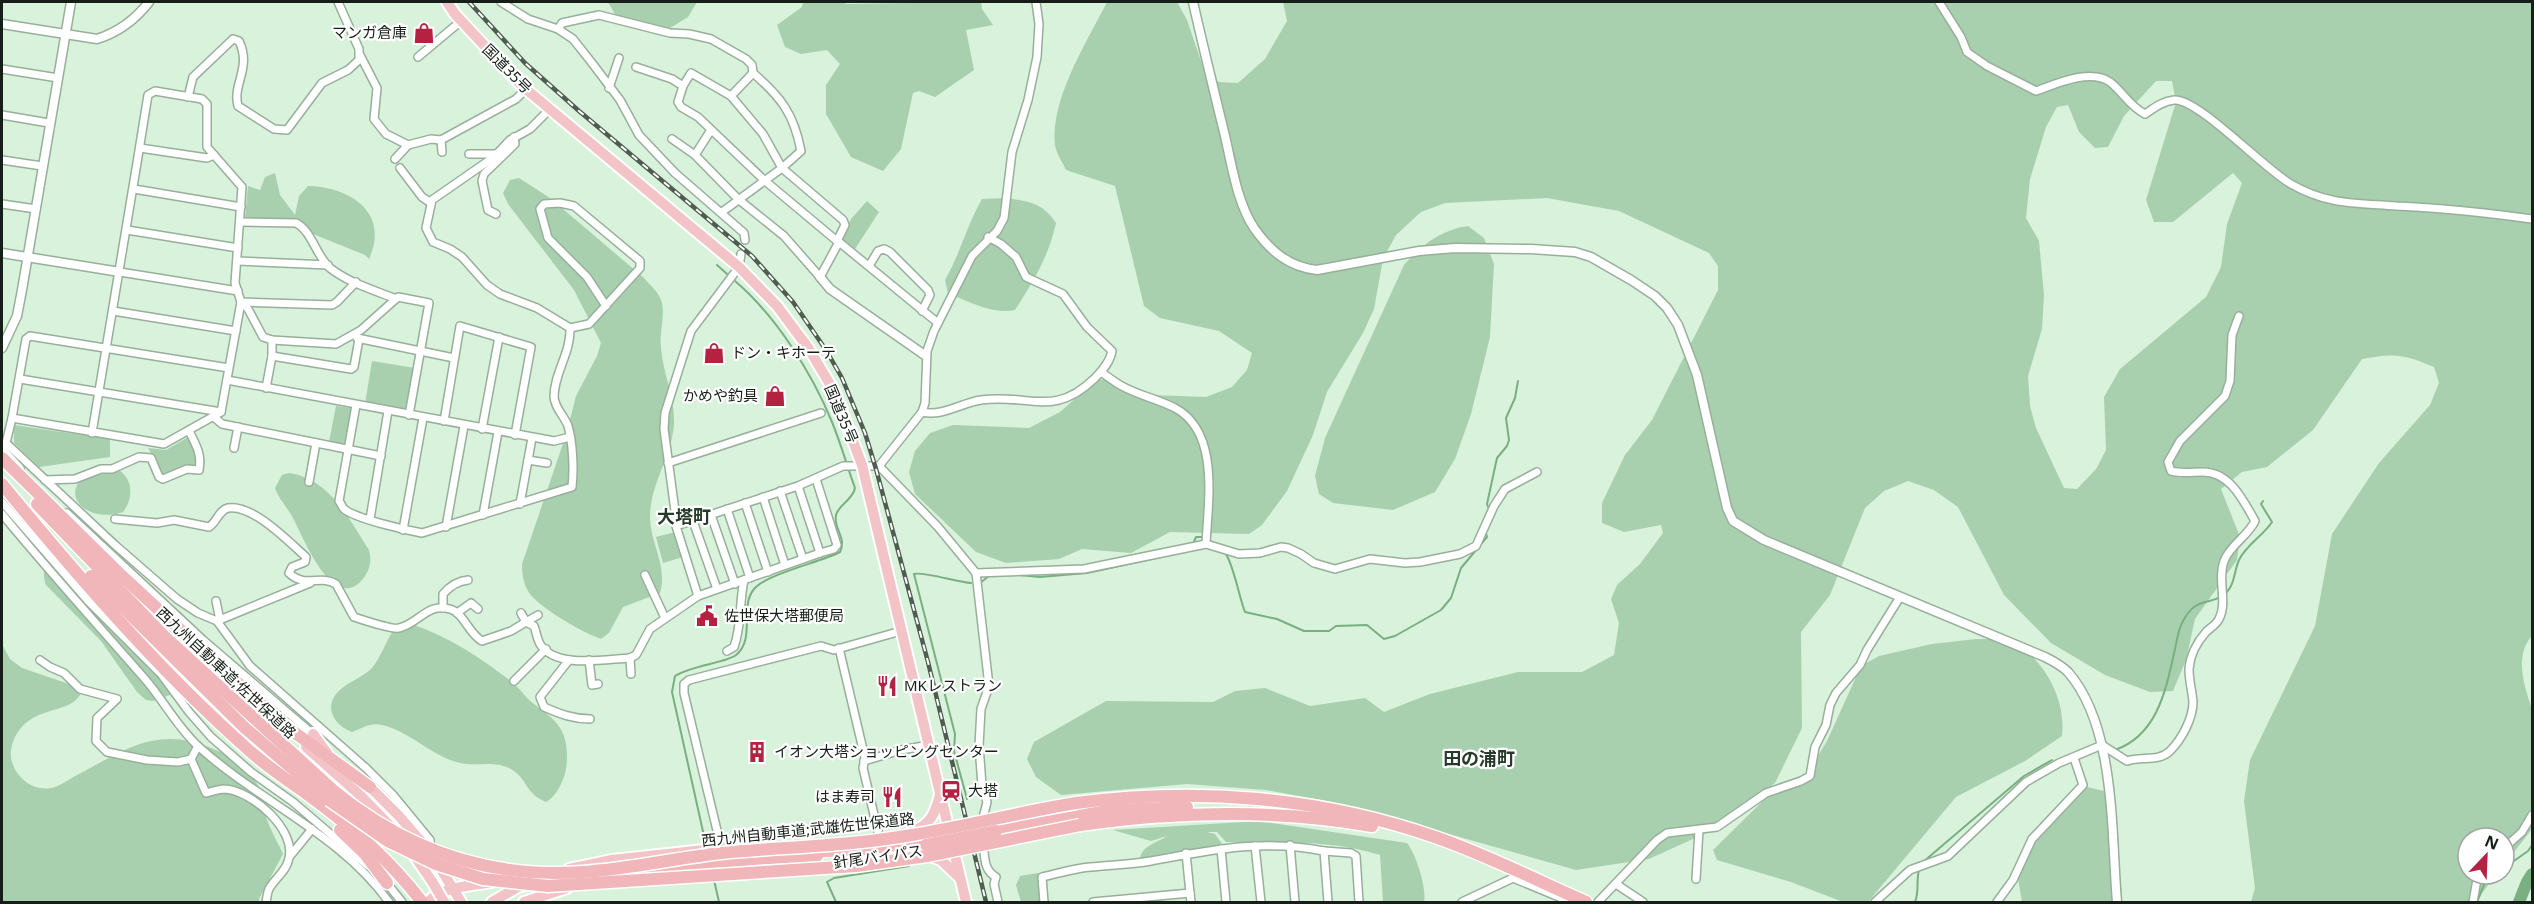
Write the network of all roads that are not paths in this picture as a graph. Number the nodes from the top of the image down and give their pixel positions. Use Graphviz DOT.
graph roads {
  1 [pos="71,2"];
  2 [pos="149,2"];
  3 [pos="338,2"];
  4 [pos="447,2"];
  5 [pos="501,2"];
  6 [pos="1036,2"];
  7 [pos="1193,2"];
  8 [pos="1939,2"];
  9 [pos="461,21"];
  10 [pos="2,24"];
  11 [pos="558,29"];
  12 [pos="66,36"];
  13 [pos="360,55"];
  14 [pos="418,57"];
  15 [pos="619,58"];
  16 [pos="636,67"];
  17 [pos="2,69"];
  18 [pos="753,73"];
  19 [pos="58,78"];
  20 [pos="683,86"];
  21 [pos="609,88"];
  22 [pos="526,89"];
  23 [pos="731,96"];
  24 [pos="188,97"];
  25 [pos="549,108"];
  26 [pos="2,115"];
  27 [pos="49,123"];
  28 [pos="711,130"];
  29 [pos="514,137"];
  30 [pos="441,140"];
  31 [pos="672,140"];
  32 [pos="408,145"];
  33 [pos="140,148"];
  34 [pos="442,152"];
  35 [pos="469,154"];
  36 [pos="497,154"];
  37 [pos="214,155"];
  38 [pos="694,155"];
  39 [pos="395,159"];
  40 [pos="2,160"];
  41 [pos="42,166"];
  42 [pos="400,168"];
  43 [pos="782,168"];
  44 [pos="764,180"];
  45 [pos="134,189"];
  46 [pos="738,199"];
  47 [pos="431,203"];
  48 [pos="2,204"];
  49 [pos="241,207"];
  50 [pos="36,209"];
  51 [pos="722,212"];
  52 [pos="496,214"];
  53 [pos="2532,219"];
  54 [pos="240,222"];
  55 [pos="127,230"];
  56 [pos="988,237"];
  57 [pos="745,240"];
  58 [pos="838,242"];
  59 [pos="238,248"];
  60 [pos="2,252"];
  61 [pos="741,254"];
  62 [pos="28,257"];
  63 [pos="237,261"];
  64 [pos="328,265"];
  65 [pos="869,266"];
  66 [pos="739,267"];
  67 [pos="120,272"];
  68 [pos="820,277"];
  69 [pos="356,282"];
  70 [pos="238,291"];
  71 [pos="396,299"];
  72 [pos="241,302"];
  73 [pos="606,306"];
  74 [pos="113,311"];
  75 [pos="922,311"];
  76 [pos="2239,316"];
  77 [pos="938,323"];
  78 [pos="570,328"];
  79 [pos="236,331"];
  80 [pos="351,337"];
  81 [pos="499,337"];
  82 [pos="359,339"];
  83 [pos="272,340"];
  84 [pos="106,347"];
  85 [pos="2,348"];
  86 [pos="421,351"];
  87 [pos="272,356"];
  88 [pos="926,356"];
  89 [pos="454,358"];
  90 [pos="229,368"];
  91 [pos="1101,372"];
  92 [pos="20,379"];
  93 [pos="226,380"];
  94 [pos="266,388"];
  95 [pos="99,391"];
  96 [pos="356,405"];
  97 [pos="388,411"];
  98 [pos="221,412"];
  99 [pos="922,412"];
  100 [pos="821,413"];
  101 [pos="409,415"];
  102 [pos="214,417"];
  103 [pos="12,418"];
  104 [pos="423,418"];
  105 [pos="444,422"];
  106 [pos="464,426"];
  107 [pos="238,427"];
  108 [pos="482,429"];
  109 [pos="189,430"];
  110 [pos="498,432"];
  111 [pos="92,434"];
  112 [pos="515,435"];
  113 [pos="570,437"];
  114 [pos="532,438"];
  115 [pos="316,443"];
  116 [pos="2,448"];
  117 [pos="234,448"];
  118 [pos="348,449"];
  119 [pos="381,456"];
  120 [pos="2,458"];
  121 [pos="528,460"];
  122 [pos="547,463"];
  123 [pos="668,463"];
  124 [pos="2,465"];
  125 [pos="856,465"];
  126 [pos="879,466"];
  127 [pos="1537,472"];
  128 [pos="816,479"];
  129 [pos="45,480"];
  130 [pos="2,482"];
  131 [pos="309,482"];
  132 [pos="798,486"];
  133 [pos="780,491"];
  134 [pos="763,497"];
  135 [pos="2,502"];
  136 [pos="745,503"];
  137 [pos="520,504"];
  138 [pos="727,509"];
  139 [pos="2,514"];
  140 [pos="483,515"];
  141 [pos="711,515"];
  142 [pos="115,519"];
  143 [pos="370,519"];
  144 [pos="693,521"];
  145 [pos="677,526"];
  146 [pos="446,527"];
  147 [pos="403,530"];
  148 [pos="1206,544"];
  149 [pos="820,553"];
  150 [pos="802,559"];
  151 [pos="786,565"];
  152 [pos="768,572"];
  153 [pos="976,573"];
  154 [pos="645,575"];
  155 [pos="747,579"];
  156 [pos="468,580"];
  157 [pos="310,583"];
  158 [pos="735,584"];
  159 [pos="717,589"];
  160 [pos="698,596"];
  161 [pos="1900,597"];
  162 [pos="216,602"];
  163 [pos="443,608"];
  164 [pos="478,609"];
  165 [pos="457,613"];
  166 [pos="521,613"];
  167 [pos="538,615"];
  168 [pos="665,618"];
  169 [pos="218,621"];
  170 [pos="525,622"];
  171 [pos="902,631"];
  172 [pos="839,648"];
  173 [pos="546,649"];
  174 [pos="727,651"];
  175 [pos="630,658"];
  176 [pos="39,660"];
  177 [pos="569,660"];
  178 [pos="589,660"];
  179 [pos="631,674"];
  180 [pos="514,681"];
  181 [pos="593,685"];
  182 [pos="590,719"];
  183 [pos="280,722"];
  184 [pos="313,734"];
  185 [pos="2102,745"];
  186 [pos="198,746"];
  187 [pos="929,746"];
  188 [pos="329,756"];
  189 [pos="2074,758"];
  190 [pos="191,759"];
  191 [pos="864,761"];
  192 [pos="267,767"];
  193 [pos="365,791"];
  194 [pos="940,795"];
  195 [pos="332,796"];
  196 [pos="1253,798"];
  197 [pos="2532,816"];
  198 [pos="312,829"];
  199 [pos="996,829"];
  200 [pos="1699,830"];
  201 [pos="912,832"];
  202 [pos="1408,834"];
  203 [pos="950,835"];
  204 [pos="879,836"];
  205 [pos="2516,837"];
  206 [pos="926,843"];
  207 [pos="1290,845"];
  208 [pos="1256,846"];
  209 [pos="1221,849"];
  210 [pos="1324,851"];
  211 [pos="430,852"];
  212 [pos="1186,853"];
  213 [pos="915,854"];
  214 [pos="290,856"];
  215 [pos="720,857"];
  216 [pos="705,860"];
  217 [pos="437,862"];
  218 [pos="461,866"];
  219 [pos="1505,866"];
  220 [pos="569,869"];
  221 [pos="960,879"];
  222 [pos="1696,879"];
  223 [pos="387,883"];
  224 [pos="484,884"];
  225 [pos="582,884"];
  226 [pos="1616,884"];
  227 [pos="2476,886"];
  228 [pos="454,889"];
  229 [pos="1190,893"];
  230 [pos="418,898"];
  231 [pos="493,901"];
  232 [pos="266,903"];
  233 [pos="388,903"];
  234 [pos="402,903"];
  235 [pos="428,903"];
  236 [pos="444,903"];
  237 [pos="461,903"];
  238 [pos="515,903"];
  239 [pos="524,903"];
  240 [pos="966,903"];
  241 [pos="998,903"];
  242 [pos="1044,903"];
  243 [pos="1093,903"];
  244 [pos="1191,903"];
  245 [pos="1226,903"];
  246 [pos="1262,903"];
  247 [pos="1295,903"];
  248 [pos="1328,903"];
  249 [pos="1359,903"];
  250 [pos="1462,903"];
  251 [pos="1570,903"];
  252 [pos="1586,903"];
  253 [pos="1598,903"];
  254 [pos="1643,903"];
  255 [pos="1875,903"];
  256 [pos="1996,903"];
  257 [pos="2117,903"];
  258 [pos="2473,903"];
  1 -- 12 [label="street"];
  2 -- 12 [label="street"];
  3 -- 13 [label="street"];
  4 -- 9 [label="highway, 国道35号"];
  5 -- 11 [label="street"];
  6 -- 56 [label="street"];
  7 -- 161 [label="street"];
  8 -- 53 [label="street"];
  9 -- 14 [label="street"];
  9 -- 22 [label="highway, 国道35号"];
  10 -- 12 [label="street"];
  11 -- 18 [label="street"];
  11 -- 21 [label="street"];
  12 -- 19 [label="street"];
  13 -- 24 [label="street"];
  13 -- 32 [label="street"];
  15 -- 21 [label="street"];
  16 -- 20 [label="street"];
  17 -- 19 [label="street"];
  18 -- 23 [label="street"];
  18 -- 43 [label="street"];
  19 -- 27 [label="street"];
  20 -- 23 [label="street"];
  20 -- 28 [label="street"];
  21 -- 51 [label="street"];
  22 -- 25 [label="highway, 国道35号"];
  22 -- 30 [label="street"];
  23 -- 43 [label="street"];
  24 -- 33 [label="street"];
  24 -- 37 [label="street"];
  25 -- 29 [label="street"];
  25 -- 66 [label="highway, 国道35号"];
  26 -- 27 [label="street"];
  27 -- 41 [label="street"];
  28 -- 38 [label="street"];
  28 -- 44 [label="street"];
  29 -- 36 [label="street"];
  29 -- 52 [label="street"];
  30 -- 32 [label="street"];
  30 -- 34 [label="street"];
  31 -- 38 [label="street"];
  32 -- 39 [label="street"];
  33 -- 37 [label="street"];
  33 -- 45 [label="street"];
  35 -- 36 [label="street"];
  36 -- 47 [label="street"];
  37 -- 49 [label="street"];
  38 -- 46 [label="street"];
  40 -- 41 [label="street"];
  41 -- 50 [label="street"];
  42 -- 47 [label="street"];
  43 -- 44 [label="street"];
  43 -- 58 [label="street"];
  44 -- 46 [label="street"];
  44 -- 58 [label="street"];
  45 -- 49 [label="street"];
  45 -- 55 [label="street"];
  46 -- 51 [label="street"];
  46 -- 68 [label="street"];
  47 -- 78 [label="street"];
  48 -- 50 [label="street"];
  49 -- 54 [label="street"];
  50 -- 62 [label="street"];
  51 -- 57 [label="street"];
  54 -- 59 [label="street"];
  54 -- 64 [label="street"];
  55 -- 59 [label="street"];
  55 -- 67 [label="street"];
  56 -- 77 [label="street"];
  56 -- 91 [label="street"];
  58 -- 65 [label="street"];
  58 -- 68 [label="street"];
  59 -- 63 [label="street"];
  60 -- 62 [label="street"];
  61 -- 66 [label="street"];
  62 -- 67 [label="street"];
  62 -- 85 [label="street"];
  63 -- 64 [label="street"];
  63 -- 70 [label="street"];
  64 -- 69 [label="street"];
  65 -- 75 [label="street"];
  65 -- 75 [label="street"];
  66 -- 123 [label="street"];
  66 -- 125 [label="highway, 国道35号"];
  67 -- 70 [label="street"];
  67 -- 74 [label="street"];
  68 -- 88 [label="street"];
  69 -- 71 [label="street"];
  69 -- 72 [label="street"];
  70 -- 72 [label="street"];
  71 -- 80 [label="street"];
  71 -- 86 [label="street"];
  72 -- 79 [label="street"];
  72 -- 83 [label="street"];
  73 -- 73 [label="street"];
  73 -- 78 [label="street"];
  74 -- 79 [label="street"];
  74 -- 84 [label="street"];
  75 -- 77 [label="street"];
  76 -- 185 [label="street"];
  77 -- 88 [label="street"];
  78 -- 113 [label="street"];
  79 -- 90 [label="street"];
  80 -- 82 [label="street"];
  80 -- 83 [label="street"];
  81 -- 89 [label="street"];
  81 -- 108 [label="street"];
  81 -- 112 [label="street"];
  82 -- 86 [label="street"];
  82 -- 87 [label="street"];
  83 -- 87 [label="street"];
  84 -- 90 [label="street"];
  84 -- 92 [label="street"];
  84 -- 95 [label="street"];
  86 -- 89 [label="street"];
  86 -- 101 [label="street"];
  87 -- 94 [label="street"];
  88 -- 99 [label="street"];
  89 -- 105 [label="street"];
  90 -- 93 [label="street"];
  91 -- 99 [label="street"];
  91 -- 148 [label="street"];
  92 -- 95 [label="street"];
  92 -- 103 [label="street"];
  93 -- 94 [label="street"];
  93 -- 98 [label="street"];
  94 -- 96 [label="street"];
  95 -- 98 [label="street"];
  95 -- 111 [label="street"];
  96 -- 97 [label="street"];
  96 -- 118 [label="street"];
  97 -- 101 [label="street"];
  97 -- 119 [label="street"];
  98 -- 102 [label="street"];
  99 -- 126 [label="street"];
  100 -- 123 [label="street"];
  101 -- 104 [label="street"];
  102 -- 107 [label="street"];
  102 -- 109 [label="street"];
  103 -- 111 [label="street"];
  103 -- 129 [label="street"];
  104 -- 105 [label="street"];
  104 -- 147 [label="street"];
  105 -- 106 [label="street"];
  106 -- 108 [label="street"];
  106 -- 146 [label="street"];
  107 -- 115 [label="street"];
  107 -- 117 [label="street"];
  108 -- 110 [label="street"];
  109 -- 111 [label="street"];
  109 -- 129 [label="street"];
  110 -- 112 [label="street"];
  110 -- 140 [label="street"];
  112 -- 114 [label="street"];
  113 -- 114 [label="street"];
  113 -- 137 [label="street"];
  114 -- 121 [label="street"];
  115 -- 118 [label="street"];
  115 -- 131 [label="street"];
  116 -- 184 [label="street"];
  118 -- 119 [label="street"];
  118 -- 143 [label="street"];
  119 -- 143 [label="street"];
  120 -- 183 [label="highway"];
  121 -- 122 [label="street"];
  121 -- 137 [label="street"];
  123 -- 145 [label="street"];
  124 -- 195 [label="highway, 西九州自動車道;佐世保道路"];
  125 -- 126 [label="street"];
  125 -- 128 [label="street"];
  125 -- 171 [label="highway, 国道35号"];
  126 -- 153 [label="street"];
  127 -- 148 [label="street"];
  128 -- 132 [label="street"];
  128 -- 149 [label="street"];
  129 -- 169 [label="street"];
  130 -- 192 [label="highway"];
  130 -- 195 [label="highway, 西九州自動車道;佐世保道路"];
  132 -- 133 [label="street"];
  132 -- 149 [label="street"];
  133 -- 134 [label="street"];
  133 -- 150 [label="street"];
  134 -- 136 [label="street"];
  134 -- 151 [label="street"];
  135 -- 223 [label="street"];
  136 -- 138 [label="street"];
  136 -- 152 [label="street"];
  137 -- 140 [label="street"];
  138 -- 141 [label="street"];
  138 -- 155 [label="street"];
  139 -- 186 [label="street"];
  140 -- 146 [label="street"];
  141 -- 144 [label="street"];
  141 -- 158 [label="street"];
  142 -- 157 [label="street"];
  143 -- 147 [label="street"];
  144 -- 145 [label="street"];
  144 -- 159 [label="street"];
  145 -- 160 [label="street"];
  146 -- 147 [label="street"];
  148 -- 153 [label="street"];
  149 -- 150 [label="street"];
  150 -- 151 [label="street"];
  151 -- 152 [label="street"];
  152 -- 155 [label="street"];
  153 -- 241 [label="street"];
  154 -- 168 [label="street"];
  155 -- 158 [label="street"];
  155 -- 174 [label="street"];
  156 -- 163 [label="street"];
  157 -- 163 [label="street"];
  157 -- 169 [label="street"];
  158 -- 159 [label="street"];
  159 -- 160 [label="street"];
  160 -- 168 [label="street"];
  161 -- 185 [label="street"];
  161 -- 200 [label="street"];
  162 -- 169 [label="street"];
  163 -- 165 [label="street"];
  164 -- 165 [label="street"];
  165 -- 170 [label="street"];
  166 -- 170 [label="street"];
  167 -- 170 [label="street"];
  168 -- 175 [label="street"];
  169 -- 211 [label="street"];
  170 -- 173 [label="street"];
  171 -- 172 [label="street"];
  171 -- 187 [label="highway, 国道35号"];
  172 -- 191 [label="street"];
  172 -- 215 [label="street"];
  173 -- 177 [label="street"];
  173 -- 180 [label="street"];
  175 -- 178 [label="street"];
  175 -- 179 [label="street"];
  176 -- 190 [label="street"];
  177 -- 178 [label="street"];
  177 -- 182 [label="street"];
  178 -- 181 [label="street"];
  183 -- 188 [label="highway"];
  183 -- 193 [label="highway"];
  184 -- 188 [label="highway"];
  184 -- 193 [label="street"];
  185 -- 189 [label="street"];
  185 -- 257 [label="street"];
  186 -- 190 [label="street"];
  186 -- 198 [label="street"];
  187 -- 191 [label="street"];
  187 -- 194 [label="highway, 国道35号"];
  188 -- 193 [label="highway"];
  189 -- 255 [label="street"];
  189 -- 256 [label="street"];
  190 -- 214 [label="street"];
  191 -- 204 [label="street"];
  192 -- 223 [label="highway"];
  192 -- 230 [label="highway"];
  193 -- 211 [label="highway"];
  193 -- 236 [label="highway, bridge"];
  194 -- 201 [label="highway"];
  194 -- 203 [label="highway, 国道35号"];
  195 -- 218 [label="highway, 西九州自動車道;佐世保道路, bridge"];
  196 -- 199 [label="highway"];
  196 -- 218 [label="highway, 西九州自動車道;武雄佐世保道路, bridge"];
  196 -- 219 [label="highway, 西九州自動車道;武雄佐世保道路"];
  197 -- 205 [label="street"];
  198 -- 214 [label="street"];
  198 -- 233 [label="street"];
  199 -- 202 [label="highway"];
  199 -- 206 [label="highway, bridge"];
  200 -- 222 [label="street"];
  200 -- 226 [label="street"];
  201 -- 203 [label="highway, 針尾バイパス"];
  201 -- 204 [label="highway, 針尾バイパス"];
  202 -- 218 [label="highway, 西九州自動車道;武雄佐世保道路, bridge"];
  202 -- 219 [label="highway, 西九州自動車道;武雄佐世保道路"];
  203 -- 213 [label="highway, 針尾バイパス"];
  203 -- 221 [label="highway, 国道35号"];
  204 -- 215 [label="highway, 針尾バイパス"];
  206 -- 215 [label="highway"];
  206 -- 215 [label="highway"];
  207 -- 208 [label="street"];
  207 -- 210 [label="street"];
  207 -- 247 [label="street"];
  208 -- 209 [label="street"];
  208 -- 246 [label="street"];
  209 -- 212 [label="street"];
  209 -- 245 [label="street"];
  210 -- 248 [label="street"];
  210 -- 249 [label="street"];
  211 -- 217 [label="highway"];
  212 -- 229 [label="street"];
  212 -- 242 [label="street"];
  213 -- 215 [label="highway, 針尾バイパス"];
  213 -- 221 [label="highway"];
  214 -- 232 [label="street"];
  215 -- 216 [label="highway, bridge"];
  215 -- 216 [label="highway, 針尾バイパス"];
  216 -- 220 [label="highway"];
  216 -- 225 [label="highway"];
  216 -- 231 [label="highway, 針尾バイパス"];
  217 -- 224 [label="highway"];
  217 -- 228 [label="highway"];
  219 -- 252 [label="highway, 西九州自動車道;武雄佐世保道路"];
  220 -- 224 [label="highway"];
  221 -- 240 [label="highway, 国道35号"];
  223 -- 234 [label="street"];
  224 -- 228 [label="highway"];
  225 -- 238 [label="highway"];
  225 -- 239 [label="highway"];
  226 -- 253 [label="street"];
  226 -- 254 [label="street"];
  227 -- 258 [label="street"];
  228 -- 235 [label="highway"];
  228 -- 237 [label="highway"];
  229 -- 243 [label="street"];
  229 -- 244 [label="street"];
  250 -- 251 [label="street"];
}
